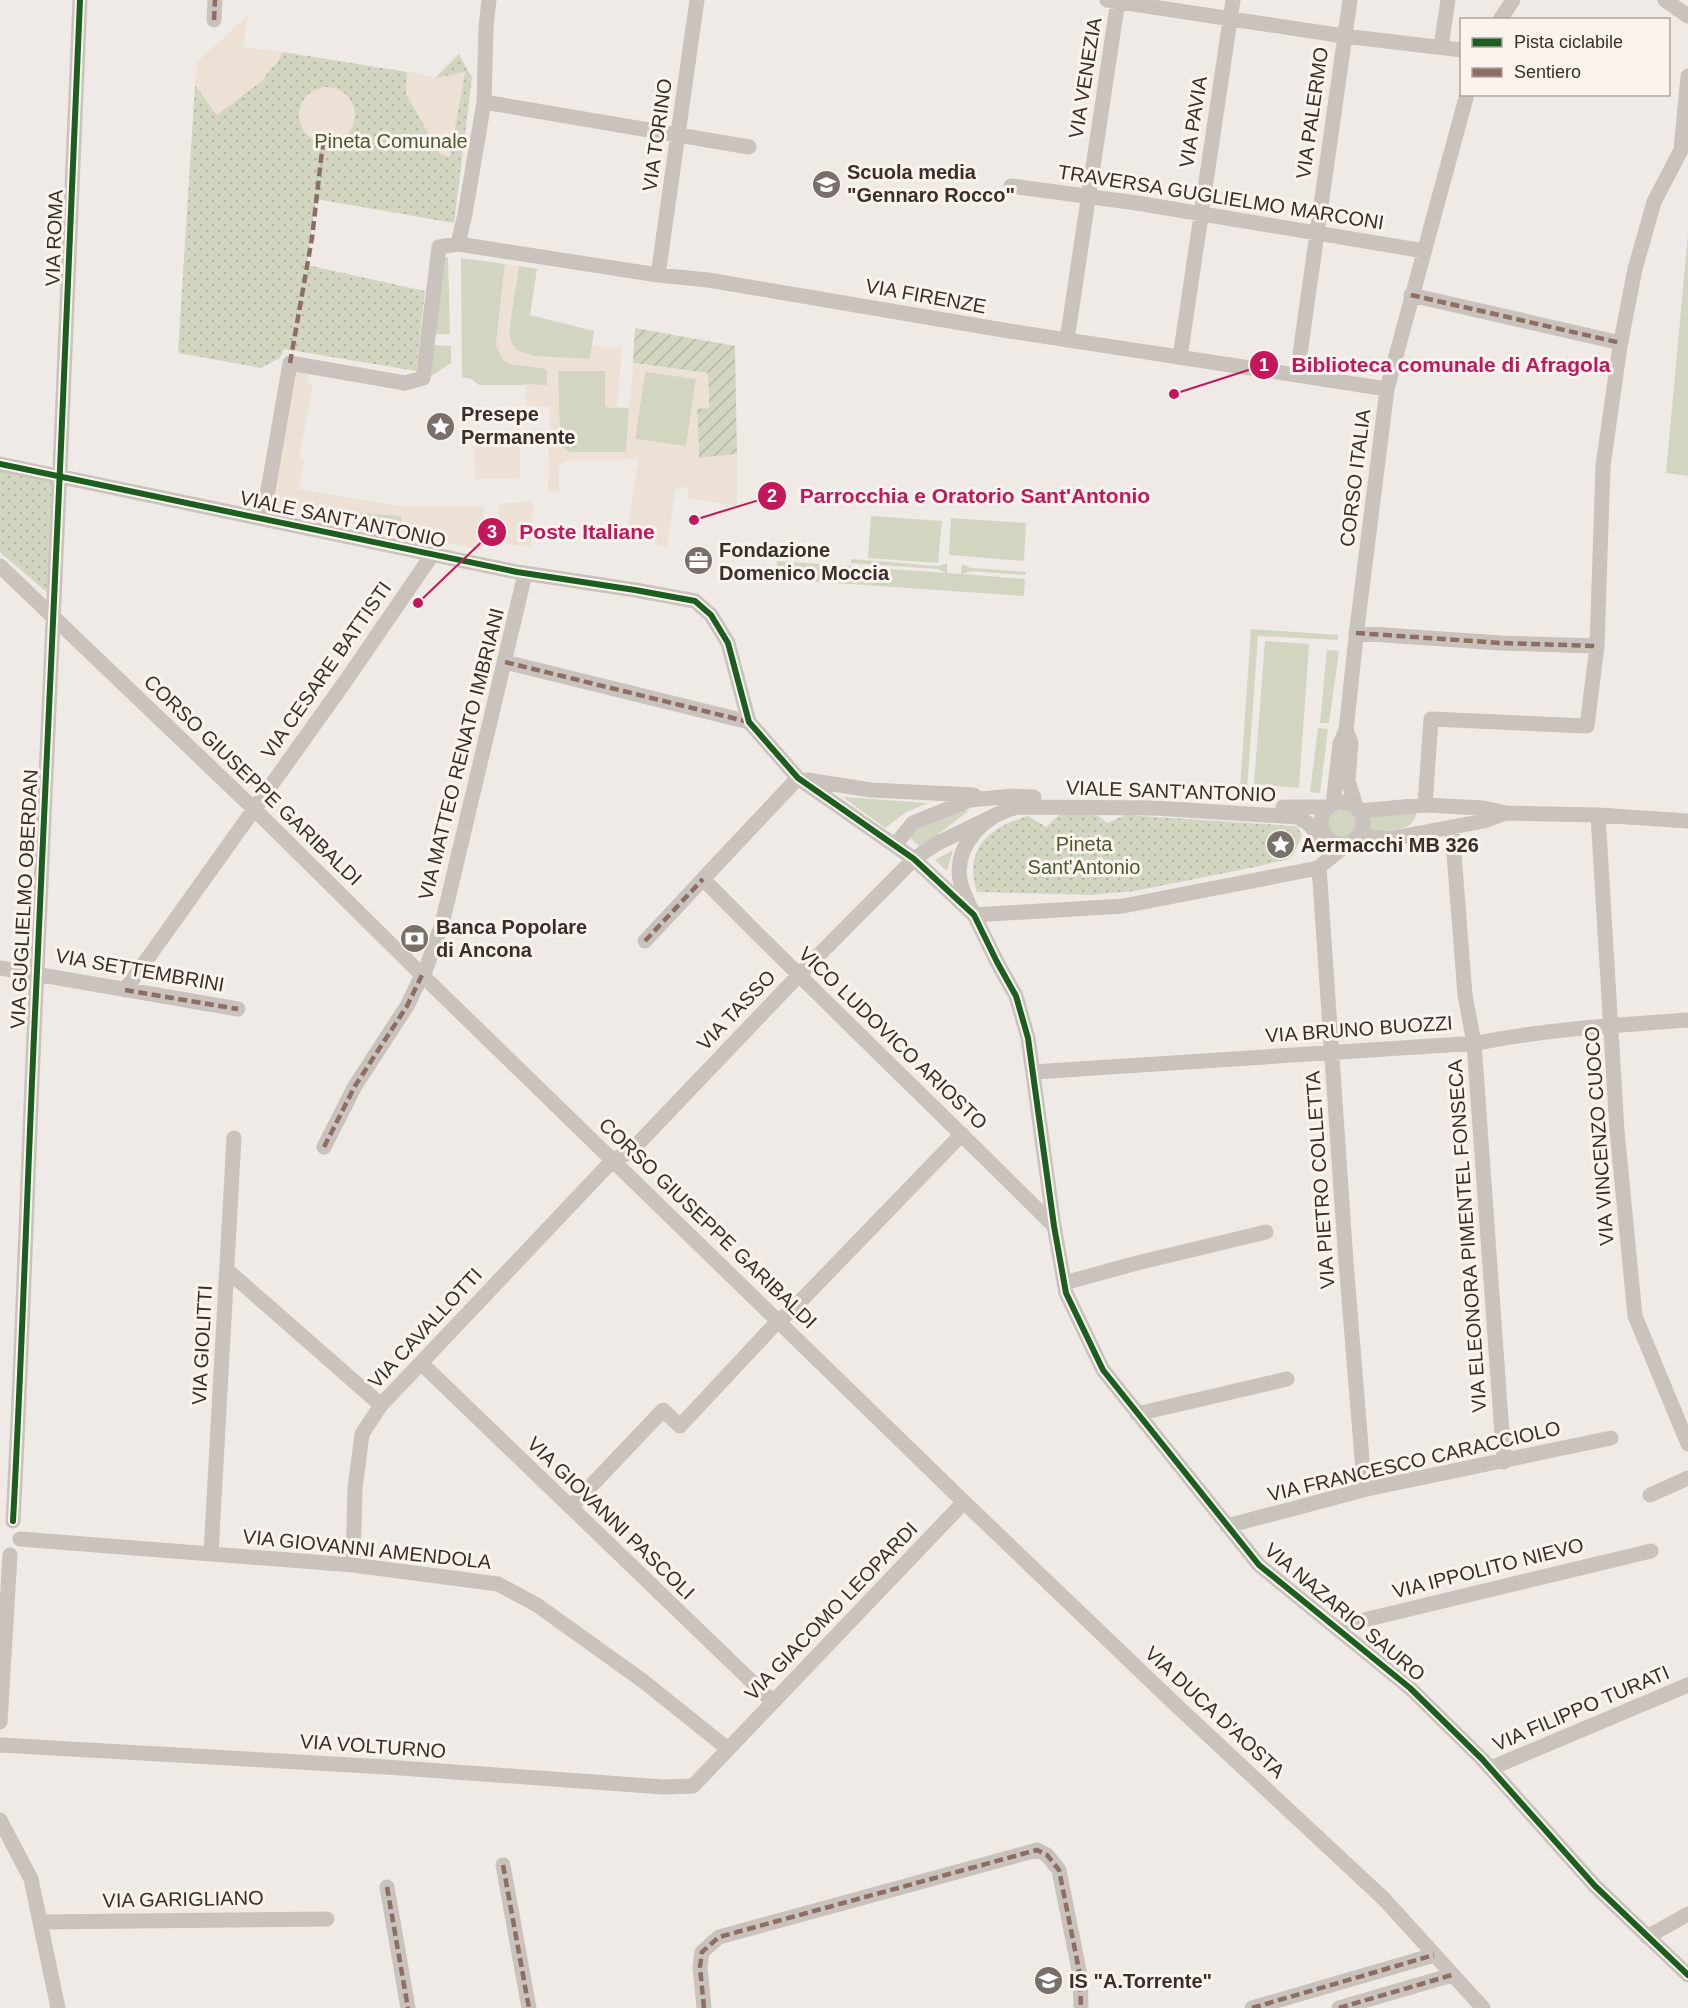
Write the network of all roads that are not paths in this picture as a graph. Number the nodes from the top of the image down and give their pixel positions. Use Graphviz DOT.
graph roads {
  1 [pos="80,0"];
  2 [pos="215,0"];
  3 [pos="489,0"];
  4 [pos="697,0"];
  5 [pos="1114,0"];
  6 [pos="1233,0"];
  7 [pos="1350,0"];
  8 [pos="1448,0"];
  9 [pos="1513,0"];
  10 [pos="1665,0"];
  11 [pos="1688,16"];
  12 [pos="1230,18"];
  13 [pos="1501,18"];
  14 [pos="214,20"];
  15 [pos="1344,36"];
  16 [pos="1440,47"];
  17 [pos="1460,50"];
  18 [pos="1688,75"];
  19 [pos="1466,96"];
  20 [pos="484,102"];
  21 [pos="678,134"];
  22 [pos="749,147"];
  23 [pos="1011,186"];
  24 [pos="1089,196"];
  25 [pos="1200,214"];
  26 [pos="1316,234"];
  27 [pos="458,244"];
  28 [pos="1424,251"];
  29 [pos="658,275"];
  30 [pos="1411,295"];
  31 [pos="1067,340"];
  32 [pos="1621,343"];
  33 [pos="1180,357"];
  34 [pos="1297,375"];
  35 [pos="1387,389"];
  36 [pos="0,464"];
  37 [pos="61,477"];
  38 [pos="263,519"];
  39 [pos="432,555"];
  40 [pos="0,566"];
  41 [pos="525,574"];
  42 [pos="55,616"];
  43 [pos="1356,633"];
  44 [pos="1597,646"];
  45 [pos="505,662"];
  46 [pos="749,722"];
  47 [pos="1346,730"];
  48 [pos="798,778"];
  49 [pos="1010,803"];
  50 [pos="1425,805"];
  51 [pos="1331,806"];
  52 [pos="1357,809"];
  53 [pos="255,810"];
  54 [pos="1506,813"];
  55 [pos="1598,814"];
  56 [pos="1688,821"];
  57 [pos="1452,828"];
  58 [pos="1327,837"];
  59 [pos="1354,839"];
  60 [pos="895,845"];
  61 [pos="914,859"];
  62 [pos="1316,868"];
  63 [pos="704,879"];
  64 [pos="974,915"];
  65 [pos="645,941"];
  66 [pos="0,968"];
  67 [pos="37,973"];
  68 [pos="798,975"];
  69 [pos="423,976"];
  70 [pos="125,990"];
  71 [pos="238,1009"];
  72 [pos="1688,1020"];
  73 [pos="1612,1026"];
  74 [pos="1474,1043"];
  75 [pos="1333,1052"];
  76 [pos="1033,1072"];
  77 [pos="962,1134"];
  78 [pos="234,1138"];
  79 [pos="324,1147"];
  80 [pos="613,1160"];
  81 [pos="1054,1226"];
  82 [pos="1266,1232"];
  83 [pos="227,1270"];
  84 [pos="1065,1283"];
  85 [pos="778,1321"];
  86 [pos="421,1363"];
  87 [pos="1287,1379"];
  88 [pos="381,1405"];
  89 [pos="1137,1414"];
  90 [pos="1611,1438"];
  91 [pos="1688,1444"];
  92 [pos="16,1457"];
  93 [pos="0,1461"];
  94 [pos="1504,1462"];
  95 [pos="1688,1478"];
  96 [pos="1367,1489"];
  97 [pos="1650,1495"];
  98 [pos="964,1502"];
  99 [pos="571,1507"];
  100 [pos="6,1518"];
  101 [pos="1227,1526"];
  102 [pos="20,1539"];
  103 [pos="1651,1551"];
  104 [pos="212,1554"];
  105 [pos="5,1556"];
  106 [pos="352,1565"];
  107 [pos="1335,1627"];
  108 [pos="1688,1685"];
  109 [pos="773,1702"];
  110 [pos="0,1722"];
  111 [pos="0,1745"];
  112 [pos="728,1749"];
  113 [pos="1491,1768"];
  114 [pos="0,1820"];
  115 [pos="503,1865"];
  116 [pos="387,1887"];
  117 [pos="1688,1914"];
  118 [pos="327,1918"];
  119 [pos="40,1922"];
  120 [pos="1647,1937"];
  121 [pos="1434,1955"];
  122 [pos="1452,1975"];
  123 [pos="1688,1975"];
  124 [pos="57,2008"];
  125 [pos="408,2008"];
  126 [pos="530,2008"];
  127 [pos="704,2008"];
  128 [pos="1081,2008"];
  129 [pos="1252,2008"];
  130 [pos="1339,2008"];
  131 [pos="1483,2008"];
  1 -- 37 [label="street, VIA ROMA"];
  2 -- 14 [label="street"];
  3 -- 20 [label="street"];
  4 -- 21 [label="street, VIA TORINO"];
  5 -- 12 [label="street"];
  5 -- 24 [label="street, VIA VENEZIA"];
  6 -- 12 [label="street, VIA PAVIA"];
  7 -- 15 [label="street, VIA PALERMO"];
  8 -- 16 [label="street"];
  9 -- 13 [label="street"];
  10 -- 11 [label="street"];
  12 -- 15 [label="street"];
  12 -- 25 [label="street, VIA PAVIA"];
  15 -- 16 [label="street"];
  15 -- 26 [label="street, VIA PALERMO"];
  16 -- 17 [label="street"];
  18 -- 32 [label="street"];
  19 -- 28 [label="street, CORSO ITALIA"];
  20 -- 21 [label="street"];
  20 -- 27 [label="street"];
  21 -- 22 [label="street"];
  21 -- 29 [label="street, VIA TORINO"];
  23 -- 24 [label="street, TRAVERSA GUGLIELMO MARCONI"];
  24 -- 25 [label="street, TRAVERSA GUGLIELMO MARCONI"];
  24 -- 31 [label="street, VIA VENEZIA"];
  25 -- 26 [label="street, TRAVERSA GUGLIELMO MARCONI"];
  25 -- 33 [label="street, VIA PAVIA"];
  26 -- 28 [label="street, TRAVERSA GUGLIELMO MARCONI"];
  26 -- 34 [label="street, VIA PALERMO"];
  27 -- 29 [label="street, VIA FIRENZE"];
  27 -- 38 [label="street"];
  28 -- 30 [label="street, CORSO ITALIA"];
  29 -- 31 [label="street, VIA FIRENZE"];
  30 -- 32 [label="street"];
  30 -- 35 [label="street, CORSO ITALIA"];
  31 -- 33 [label="street, VIA FIRENZE"];
  32 -- 44 [label="street"];
  33 -- 34 [label="street, VIA FIRENZE"];
  34 -- 35 [label="street, VIA FIRENZE"];
  35 -- 43 [label="street, CORSO ITALIA"];
  36 -- 37 [label="street, VIALE SANT'ANTONIO"];
  37 -- 38 [label="street, VIALE SANT'ANTONIO"];
  37 -- 42 [label="street, VIA ROMA"];
  38 -- 39 [label="street, VIALE SANT'ANTONIO"];
  39 -- 41 [label="street, VIALE SANT'ANTONIO"];
  39 -- 53 [label="street, VIA CESARE BATTISTI"];
  40 -- 42 [label="street, CORSO GIUSEPPE GARIBALDI"];
  41 -- 45 [label="street, VIA MATTEO RENATO IMBRIANI"];
  41 -- 46 [label="street, VIALE SANT'ANTONIO"];
  42 -- 53 [label="street, CORSO GIUSEPPE GARIBALDI"];
  42 -- 67 [label="street, VIA GUGLIELMO OBERDAN"];
  43 -- 44 [label="street"];
  43 -- 47 [label="street, CORSO ITALIA"];
  44 -- 50 [label="street"];
  45 -- 46 [label="street"];
  45 -- 69 [label="street, VIA MATTEO RENATO IMBRIANI"];
  46 -- 48 [label="street, VIALE SANT'ANTONIO"];
  47 -- 51 [label="street, CORSO ITALIA"];
  47 -- 52 [label="street, CORSO ITALIA"];
  48 -- 49 [label="street, VIALE SANT'ANTONIO"];
  48 -- 60 [label="street"];
  48 -- 63 [label="street"];
  49 -- 51 [label="street, VIALE SANT'ANTONIO"];
  49 -- 58 [label="street, VIALE SANT'ANTONIO"];
  49 -- 60 [label="street, VIALE SANT'ANTONIO"];
  49 -- 61 [label="street, VIALE SANT'ANTONIO"];
  49 -- 64 [label="street, VIALE SANT'ANTONIO"];
  50 -- 52 [label="street"];
  50 -- 54 [label="street"];
  51 -- 52 [label="street"];
  51 -- 58 [label="street"];
  52 -- 59 [label="street"];
  53 -- 69 [label="street, CORSO GIUSEPPE GARIBALDI"];
  53 -- 70 [label="street"];
  54 -- 55 [label="street"];
  54 -- 57 [label="street"];
  55 -- 56 [label="street"];
  55 -- 73 [label="street, VIA VINCENZO CUOCO"];
  57 -- 59 [label="street"];
  57 -- 74 [label="street, VIA ELEONORA PIMENTEL FONSECA"];
  58 -- 59 [label="street"];
  59 -- 62 [label="street"];
  60 -- 61 [label="street"];
  61 -- 64 [label="street"];
  61 -- 68 [label="street, VIA TASSO"];
  62 -- 64 [label="street"];
  62 -- 75 [label="street, VIA PIETRO COLLETTA"];
  63 -- 65 [label="street"];
  63 -- 68 [label="street, VICO LUDOVICO ARIOSTO"];
  64 -- 76 [label="street, VIALE SANT'ANTONIO"];
  66 -- 67 [label="street, VIA SETTEMBRINI"];
  67 -- 70 [label="street, VIA SETTEMBRINI"];
  67 -- 92 [label="street, VIA GUGLIELMO OBERDAN"];
  68 -- 77 [label="street, VICO LUDOVICO ARIOSTO"];
  68 -- 80 [label="street, VIA TASSO"];
  69 -- 79 [label="street"];
  69 -- 80 [label="street, CORSO GIUSEPPE GARIBALDI"];
  70 -- 71 [label="street, VIA SETTEMBRINI"];
  72 -- 73 [label="street, VIA BRUNO BUOZZI"];
  73 -- 74 [label="street, VIA BRUNO BUOZZI"];
  73 -- 91 [label="street, VIA VINCENZO CUOCO"];
  74 -- 75 [label="street, VIA BRUNO BUOZZI"];
  74 -- 94 [label="street, VIA ELEONORA PIMENTEL FONSECA"];
  75 -- 76 [label="street, VIA BRUNO BUOZZI"];
  75 -- 96 [label="street, VIA PIETRO COLLETTA"];
  76 -- 81 [label="street, VIA NAZARIO SAURO"];
  77 -- 81 [label="street, VICO LUDOVICO ARIOSTO"];
  77 -- 85 [label="street"];
  78 -- 83 [label="street, VIA GIOLITTI"];
  80 -- 85 [label="street, CORSO GIUSEPPE GARIBALDI"];
  80 -- 86 [label="street, VIA CAVALLOTTI"];
  81 -- 84 [label="street, VIA NAZARIO SAURO"];
  82 -- 84 [label="street"];
  83 -- 88 [label="street"];
  83 -- 104 [label="street, VIA GIOLITTI"];
  84 -- 89 [label="street, VIA NAZARIO SAURO"];
  85 -- 98 [label="street, CORSO GIUSEPPE GARIBALDI"];
  85 -- 99 [label="street"];
  86 -- 88 [label="street, VIA CAVALLOTTI"];
  86 -- 99 [label="street, VIA GIOVANNI PASCOLI"];
  87 -- 89 [label="street"];
  88 -- 106 [label="street, VIA CAVALLOTTI"];
  89 -- 101 [label="street, VIA NAZARIO SAURO"];
  90 -- 94 [label="street, VIA FRANCESCO CARACCIOLO"];
  92 -- 93 [label="street"];
  92 -- 100 [label="street, VIA GUGLIELMO OBERDAN"];
  94 -- 96 [label="street, VIA FRANCESCO CARACCIOLO"];
  95 -- 97 [label="street"];
  96 -- 101 [label="street, VIA FRANCESCO CARACCIOLO"];
  98 -- 109 [label="street, VIA GIACOMO LEOPARDI"];
  98 -- 121 [label="street, VIA DUCA D'AOSTA"];
  99 -- 109 [label="street, VIA GIOVANNI PASCOLI"];
  100 -- 102 [label="street"];
  101 -- 107 [label="street, VIA NAZARIO SAURO"];
  102 -- 104 [label="street, VIA GIOVANNI AMENDOLA"];
  102 -- 105 [label="street"];
  103 -- 107 [label="street, VIA IPPOLITO NIEVO"];
  104 -- 106 [label="street, VIA GIOVANNI AMENDOLA"];
  105 -- 110 [label="street"];
  106 -- 112 [label="street, VIA GIOVANNI AMENDOLA"];
  107 -- 113 [label="street, VIA NAZARIO SAURO"];
  108 -- 113 [label="street, VIA FILIPPO TURATI"];
  109 -- 112 [label="street, VIA GIACOMO LEOPARDI"];
  111 -- 112 [label="street, VIA VOLTURNO"];
  113 -- 120 [label="street, VIA NAZARIO SAURO"];
  114 -- 119 [label="street"];
  115 -- 126 [label="street"];
  116 -- 125 [label="street"];
  117 -- 120 [label="street"];
  118 -- 119 [label="street, VIA GARIGLIANO"];
  119 -- 124 [label="street"];
  120 -- 123 [label="street, VIA NAZARIO SAURO"];
  121 -- 122 [label="street, VIA DUCA D'AOSTA"];
  121 -- 129 [label="street"];
  122 -- 130 [label="street"];
  122 -- 131 [label="street, VIA DUCA D'AOSTA"];
  127 -- 128 [label="street"];
}
